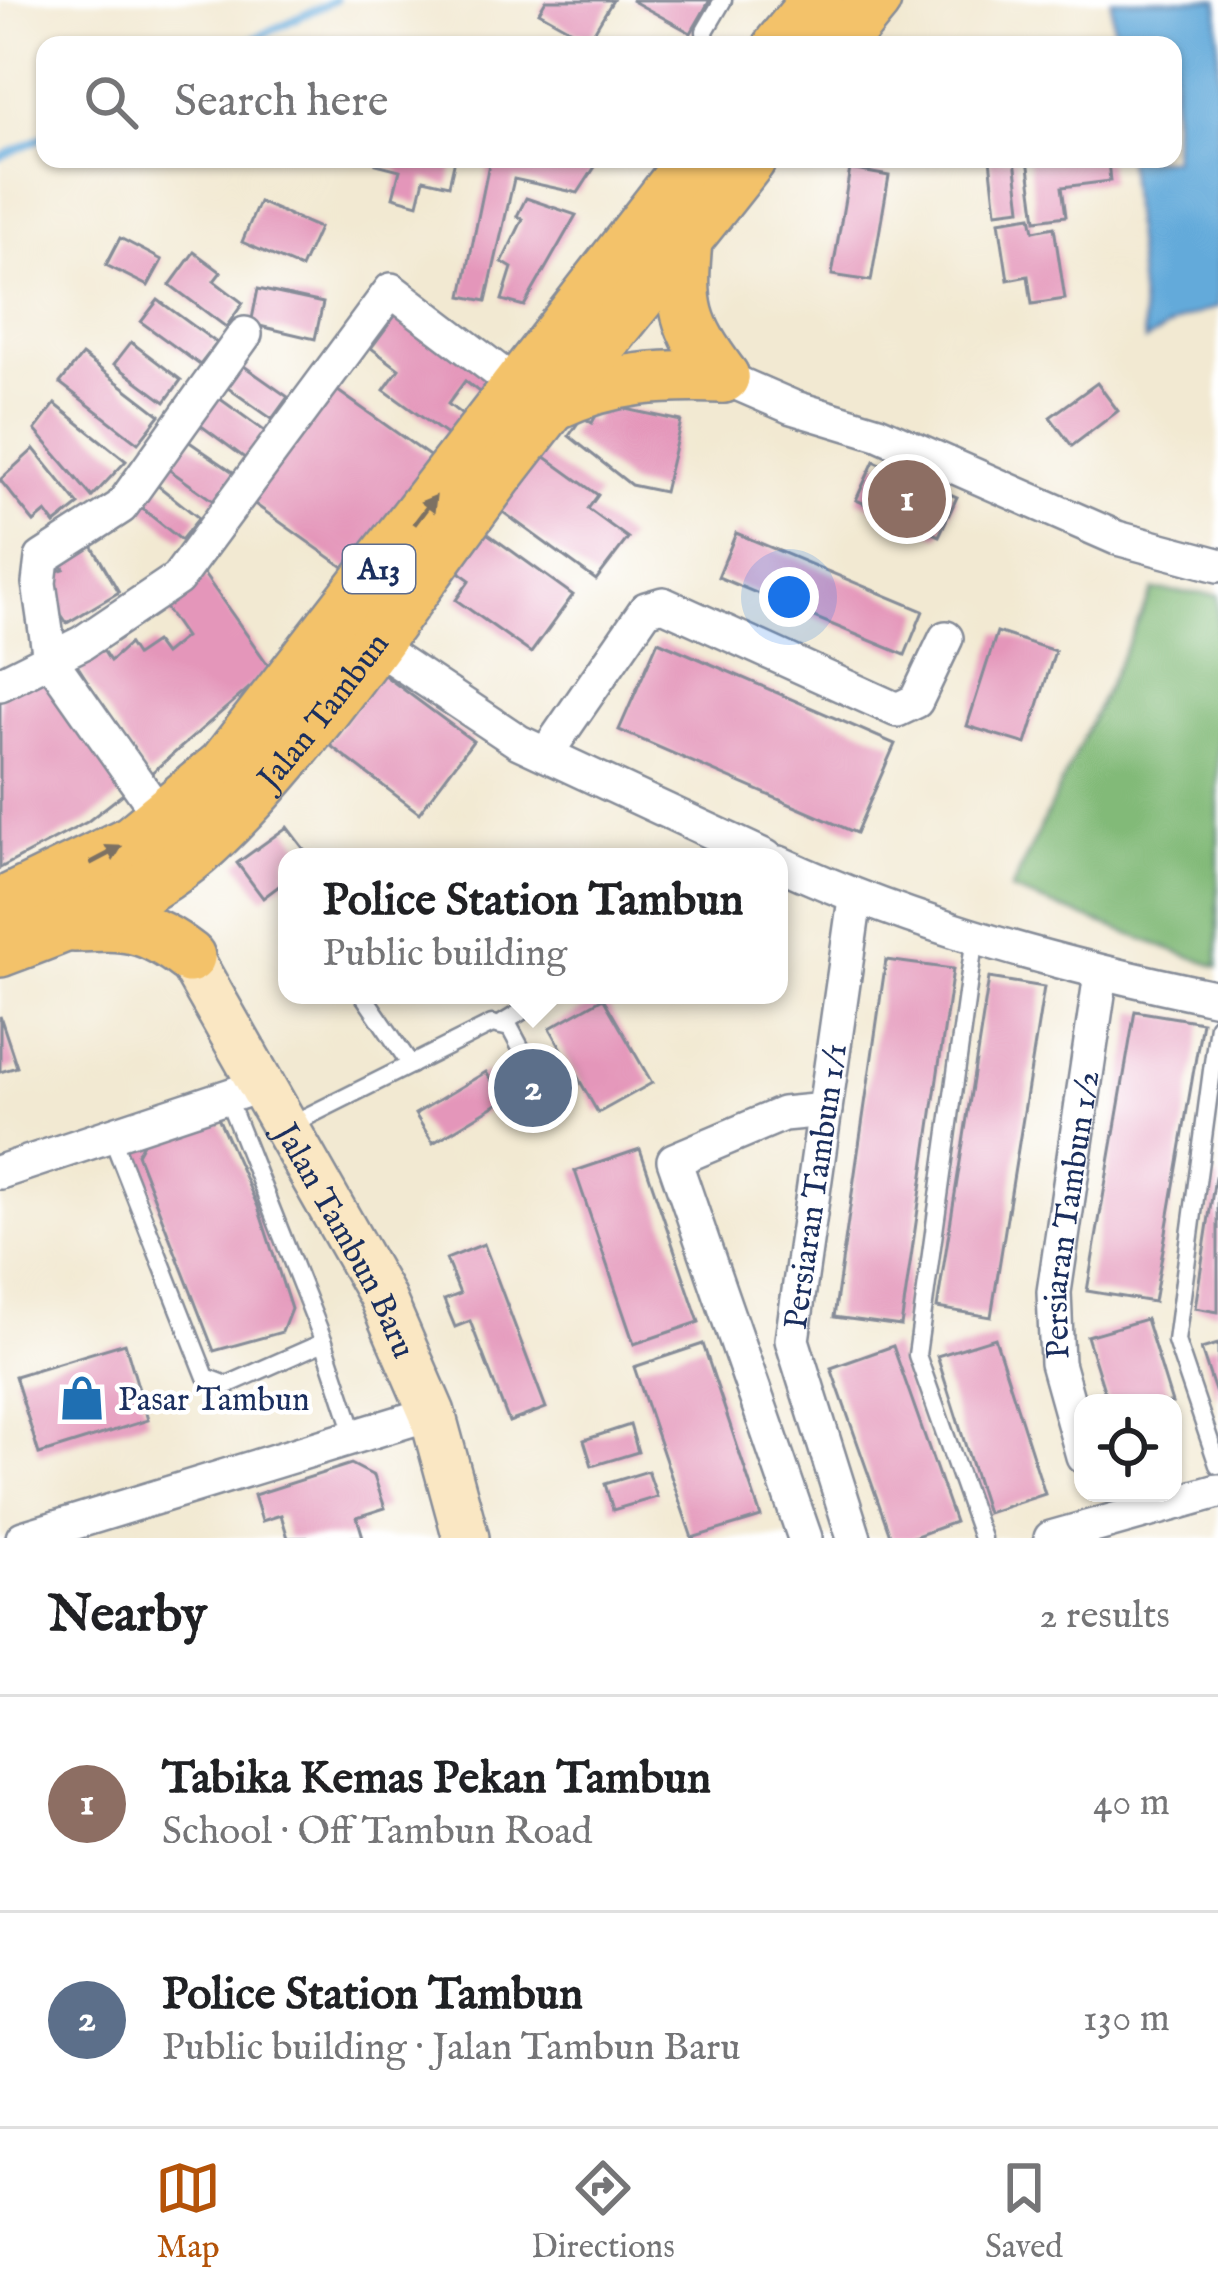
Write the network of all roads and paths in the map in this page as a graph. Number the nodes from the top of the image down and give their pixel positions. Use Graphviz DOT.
graph roads {
  1 [pos="723,0"];
  2 [pos="817,0"];
  3 [pos="875,0"];
  4 [pos="705,36"];
  5 [pos="787,36"];
  6 [pos="845,36"];
  7 [pos="688,168"];
  8 [pos="742,168"];
  9 [pos="686,242"];
  10 [pos="245,334"];
  11 [pos="723,376"];
  12 [pos="538,395"];
  13 [pos="1218,566"];
  14 [pos="946,638"];
  15 [pos="371,643"];
  16 [pos="50,659"];
  17 [pos="0,684"];
  18 [pos="546,754"];
  19 [pos="162,818"];
  20 [pos="206,842"];
  21 [pos="747,848"];
  22 [pos="788,867"];
  23 [pos="855,899"];
  24 [pos="0,905"];
  25 [pos="68,926"];
  26 [pos="976,934"];
  27 [pos="0,951"];
  28 [pos="189,957"];
  29 [pos="1101,974"];
  30 [pos="1218,998"];
  31 [pos="369,1004"];
  32 [pos="535,1004"];
  33 [pos="503,1024"];
  34 [pos="1218,1025"];
  35 [pos="411,1065"];
  36 [pos="540,1084"];
  37 [pos="246,1090"];
  38 [pos="825,1110"];
  39 [pos="289,1126"];
  40 [pos="111,1135"];
  41 [pos="0,1172"];
  42 [pos="324,1342"];
  43 [pos="432,1413"];
  44 [pos="1074,1424"];
  45 [pos="355,1436"];
  46 [pos="1218,1465"];
  47 [pos="1218,1491"];
  48 [pos="1098,1509"];
  49 [pos="23,1538"];
  50 [pos="466,1538"];
  51 [pos="805,1538"];
  52 [pos="854,1538"];
  53 [pos="982,1538"];
  54 [pos="1052,1538"];
  1 -- 4 [label="lane"];
  2 -- 5 [label="main road"];
  3 -- 6 [label="main road"];
  7 -- 12 [label="main road, Jalan Tambun / A13"];
  8 -- 9 [label="main road, Jalan Tambun"];
  9 -- 11 [label="main road"];
  9 -- 12 [label="main road, Jalan Tambun"];
  10 -- 16 [label="street"];
  11 -- 12 [label="main road"];
  11 -- 13 [label="street"];
  12 -- 15 [label="main road, Jalan Tambun / A13"];
  12 -- 16 [label="street"];
  19 -- 12 [label="main road, Jalan Tambun / A13, one-way"];
  14 -- 18 [label="street"];
  15 -- 18 [label="street"];
  15 -- 20 [label="main road, Jalan Tambun / A13"];
  16 -- 17 [label="street"];
  16 -- 19 [label="street"];
  18 -- 21 [label="street"];
  24 -- 19 [label="main road, Jalan Tambun / A13, one-way"];
  20 -- 25 [label="main road, Jalan Tambun / A13"];
  20 -- 28 [label="main road"];
  22 -- 23 [label="street"];
  23 -- 26 [label="street"];
  23 -- 38 [label="street, Persiaran Tambun 1/1"];
  25 -- 27 [label="main road, Jalan Tambun / A13"];
  25 -- 28 [label="main road"];
  26 -- 29 [label="street"];
  26 -- 53 [label="lane"];
  28 -- 37 [label="main road, Jalan Tambun Baru"];
  29 -- 30 [label="street"];
  29 -- 44 [label="street, Persiaran Tambun 1/2"];
  31 -- 35 [label="lane"];
  32 -- 33 [label="lane"];
  33 -- 35 [label="lane"];
  33 -- 36 [label="lane"];
  34 -- 46 [label="lane"];
  35 -- 39 [label="lane"];
  37 -- 39 [label="main road, Jalan Tambun Baru"];
  37 -- 40 [label="street"];
  37 -- 42 [label="lane"];
  38 -- 51 [label="street"];
  38 -- 52 [label="street, Persiaran Tambun 1/1"];
  39 -- 43 [label="main road, Jalan Tambun Baru"];
  40 -- 41 [label="street"];
  40 -- 42 [label="lane"];
  42 -- 45 [label="lane"];
  43 -- 45 [label="street"];
  43 -- 50 [label="main road, Jalan Tambun Baru"];
  45 -- 49 [label="street"];
  47 -- 48 [label="street"];
  48 -- 54 [label="street"];
}
